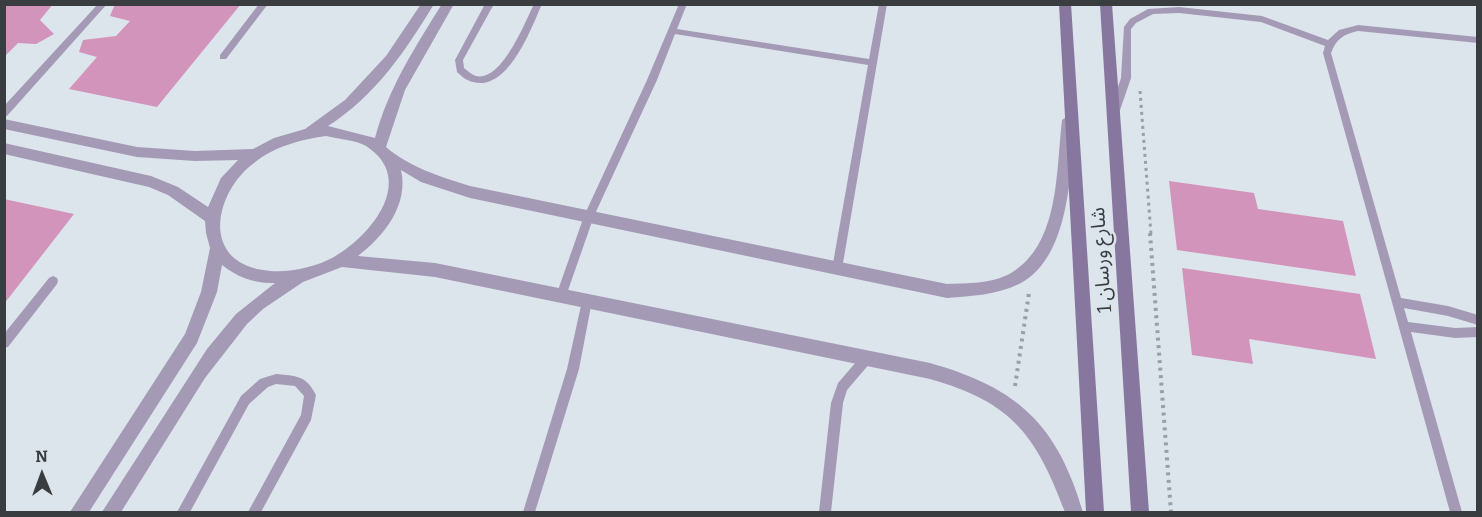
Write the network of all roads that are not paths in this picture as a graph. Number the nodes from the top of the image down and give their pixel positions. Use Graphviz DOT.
graph roads {
  1 [pos="104,4"];
  2 [pos="264,4"];
  3 [pos="428,4"];
  4 [pos="448,4"];
  5 [pos="490,4"];
  6 [pos="538,4"];
  7 [pos="683,4"];
  8 [pos="883,4"];
  9 [pos="1065,4"];
  10 [pos="1106,4"];
  11 [pos="673,31"];
  12 [pos="1478,40"];
  13 [pos="1329,44"];
  14 [pos="223,57"];
  15 [pos="874,63"];
  16 [pos="4,113"];
  17 [pos="1069,114"];
  18 [pos="1113,117"];
  19 [pos="4,124"];
  20 [pos="304,134"];
  21 [pos="4,148"];
  22 [pos="137,152"];
  23 [pos="384,152"];
  24 [pos="255,154"];
  25 [pos="121,174"];
  26 [pos="589,216"];
  27 [pos="211,217"];
  28 [pos="217,249"];
  29 [pos="342,261"];
  30 [pos="837,269"];
  31 [pos="307,274"];
  32 [pos="53,281"];
  33 [pos="561,296"];
  34 [pos="587,301"];
  35 [pos="1397,302"];
  36 [pos="1478,320"];
  37 [pos="1404,326"];
  38 [pos="1478,332"];
  39 [pos="4,343"];
  40 [pos="867,358"];
  41 [pos="80,513"];
  42 [pos="111,513"];
  43 [pos="183,513"];
  44 [pos="254,513"];
  45 [pos="529,513"];
  46 [pos="825,513"];
  47 [pos="1074,513"];
  48 [pos="1095,513"];
  49 [pos="1140,513"];
  50 [pos="1456,513"];
  1 -- 16 [label="lane"];
  2 -- 14 [label="lane"];
  3 -- 20 [label="street"];
  4 -- 23 [label="street"];
  5 -- 6 [label="lane"];
  7 -- 11 [label="lane"];
  8 -- 15 [label="lane"];
  9 -- 17 [label="street, شارع ورسان 1"];
  10 -- 18 [label="street, شارع ورسان 1"];
  11 -- 15 [label="lane"];
  11 -- 26 [label="lane"];
  12 -- 13 [label="lane"];
  13 -- 18 [label="lane"];
  13 -- 35 [label="lane"];
  15 -- 30 [label="lane"];
  17 -- 30 [label="street"];
  17 -- 48 [label="street, شارع ورسان 1"];
  18 -- 49 [label="street, شارع ورسان 1"];
  19 -- 22 [label="street"];
  20 -- 23 [label="street"];
  20 -- 24 [label="street"];
  21 -- 25 [label="street"];
  22 -- 24 [label="street"];
  22 -- 25 [label="street"];
  23 -- 26 [label="street"];
  23 -- 29 [label="street"];
  24 -- 27 [label="street"];
  25 -- 27 [label="street"];
  26 -- 30 [label="street"];
  26 -- 33 [label="lane"];
  27 -- 28 [label="street"];
  28 -- 31 [label="street"];
  28 -- 41 [label="street"];
  29 -- 31 [label="street"];
  29 -- 33 [label="street"];
  31 -- 42 [label="street"];
  32 -- 39 [label="lane"];
  33 -- 34 [label="street"];
  34 -- 40 [label="street"];
  34 -- 45 [label="lane"];
  35 -- 36 [label="lane"];
  35 -- 37 [label="lane"];
  37 -- 38 [label="lane"];
  37 -- 50 [label="lane"];
  40 -- 46 [label="lane"];
  40 -- 47 [label="street"];
  43 -- 44 [label="lane"];
}
